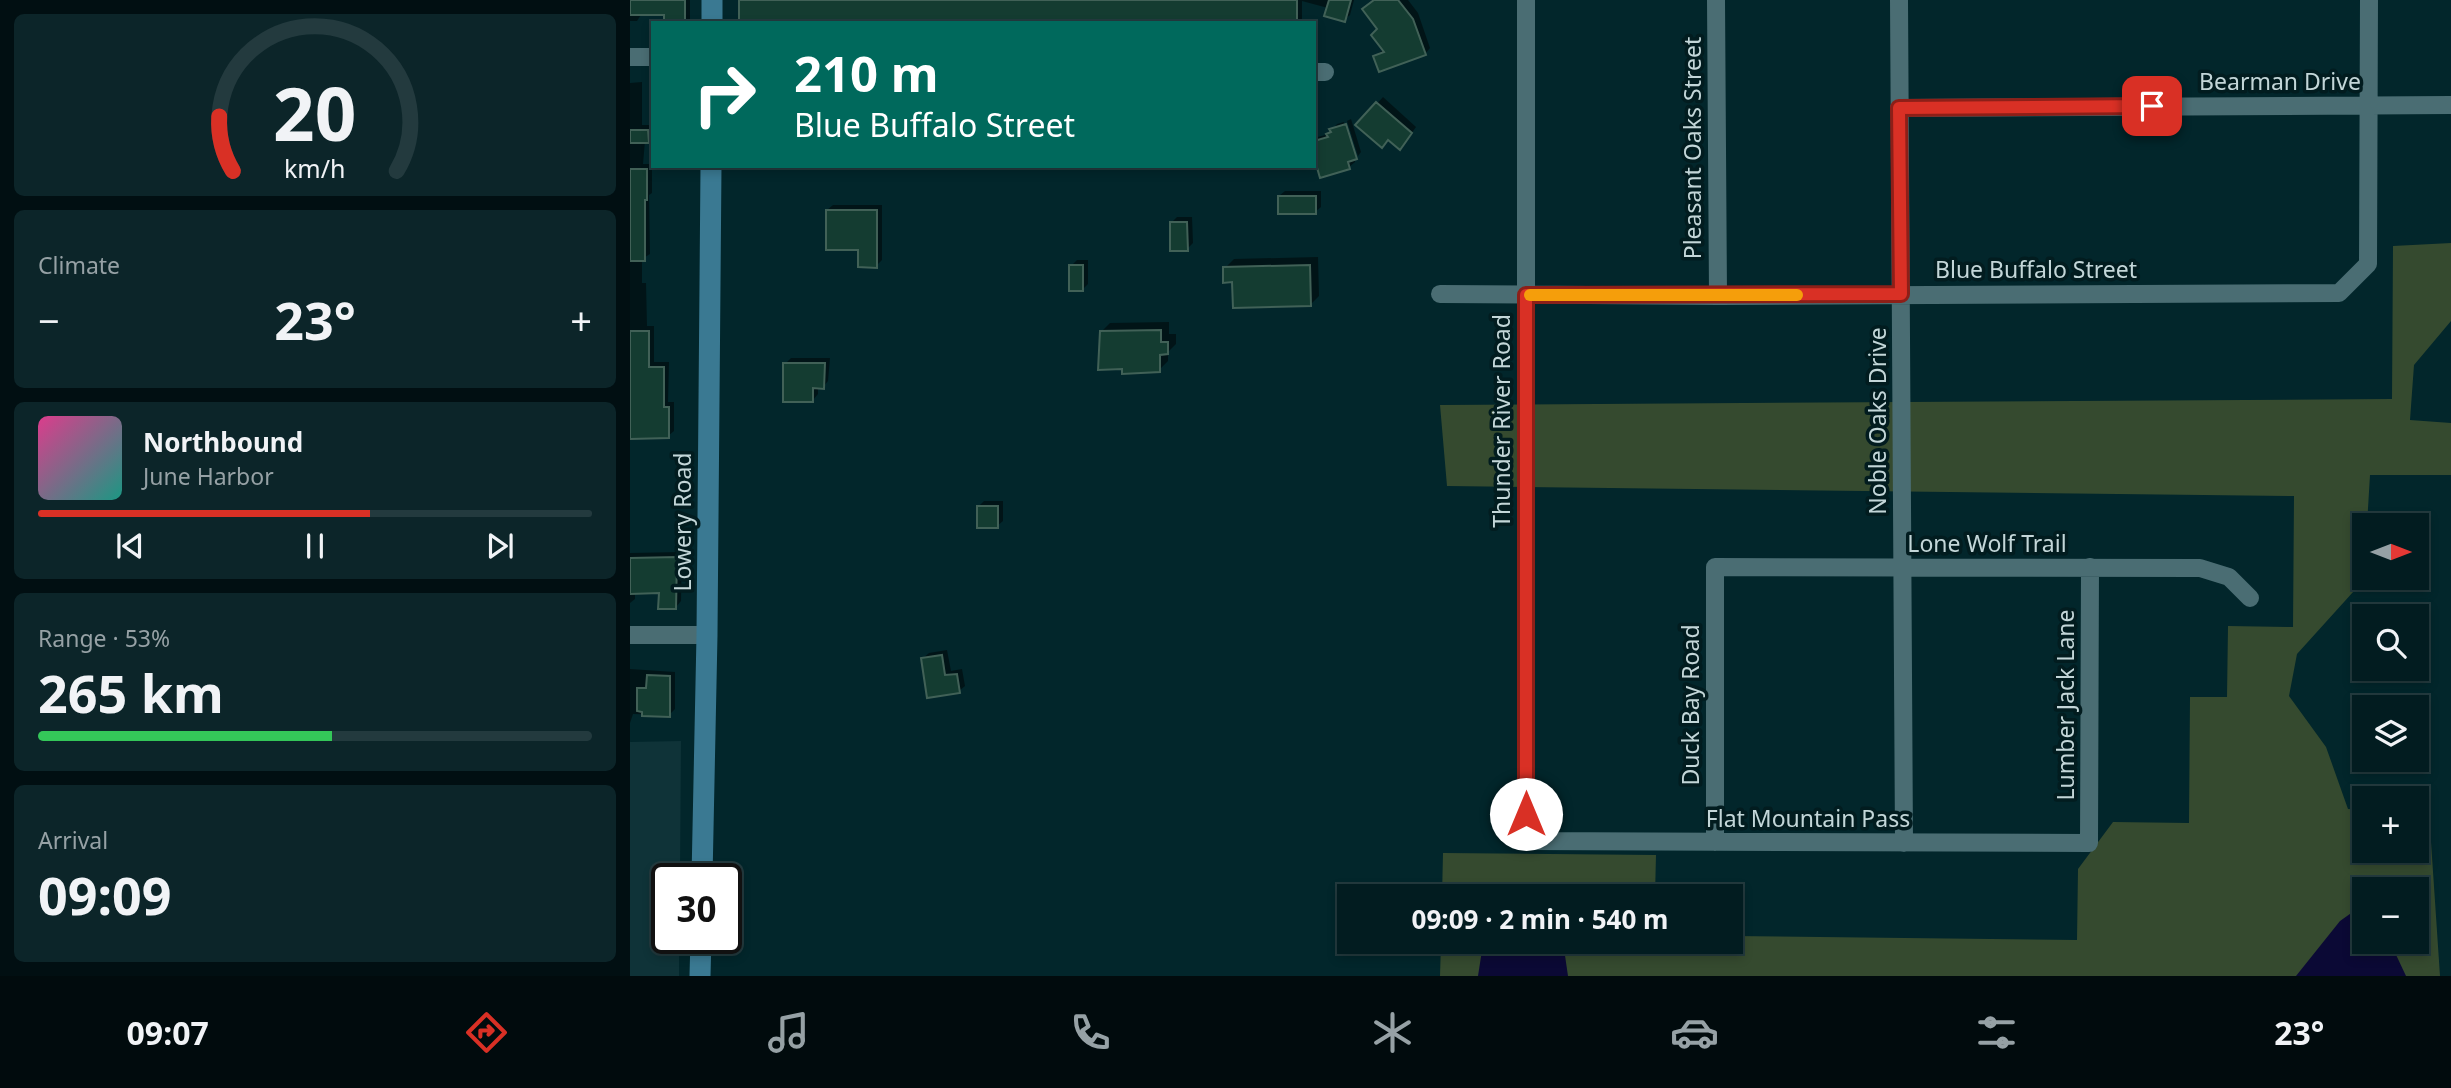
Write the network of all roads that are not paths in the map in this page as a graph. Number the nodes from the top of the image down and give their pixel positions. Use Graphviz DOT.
graph roads {
  1 [pos="712,0"];
  2 [pos="1525,0"];
  3 [pos="1716,0"];
  4 [pos="1899,0"];
  5 [pos="2369,0"];
  6 [pos="712,21"];
  7 [pos="630,57"];
  8 [pos="651,57"];
  9 [pos="2369,104"];
  10 [pos="2451,105"];
  11 [pos="1899,108"];
  12 [pos="711,168"];
  13 [pos="1440,294"];
  14 [pos="1901,294"];
  15 [pos="1526,295"];
  16 [pos="1718,296"];
  17 [pos="1715,567"];
  18 [pos="2090,567"];
  19 [pos="1902,568"];
  20 [pos="2250,598"];
  21 [pos="630,635"];
  22 [pos="707,635"];
  23 [pos="1526,841"];
  24 [pos="1715,842"];
  25 [pos="1904,843"];
  26 [pos="2089,843"];
  27 [pos="702,863"];
  28 [pos="701,954"];
  29 [pos="700,976"];
  1 -- 6 [label="street"];
  2 -- 15 [label="street, Thunder River Road"];
  3 -- 16 [label="street, Pleasant Oaks Street"];
  4 -- 11 [label="street, Noble Oaks Drive"];
  5 -- 9 [label="street"];
  7 -- 8 [label="street"];
  9 -- 10 [label="street, Bearman Drive"];
  9 -- 11 [label="street, Bearman Drive"];
  9 -- 14 [label="street, Blue Buffalo Street"];
  11 -- 14 [label="street, Noble Oaks Drive"];
  12 -- 22 [label="street, Lowery Road"];
  13 -- 15 [label="street, Blue Buffalo Street"];
  14 -- 16 [label="street, Blue Buffalo Street"];
  14 -- 19 [label="street, Noble Oaks Drive"];
  15 -- 16 [label="street, Blue Buffalo Street"];
  15 -- 23 [label="street, Thunder River Road"];
  17 -- 19 [label="street, Lone Wolf Trail"];
  17 -- 24 [label="street, Duck Bay Road"];
  18 -- 19 [label="street, Lone Wolf Trail"];
  18 -- 20 [label="street, Lone Wolf Trail"];
  18 -- 26 [label="street, Lumber Jack Lane"];
  19 -- 25 [label="street, Noble Oaks Drive"];
  21 -- 22 [label="street"];
  22 -- 27 [label="street, Lowery Road"];
  23 -- 24 [label="street, Flat Mountain Pass"];
  24 -- 25 [label="street, Flat Mountain Pass"];
  25 -- 26 [label="street, Flat Mountain Pass"];
  28 -- 29 [label="street"];
}
